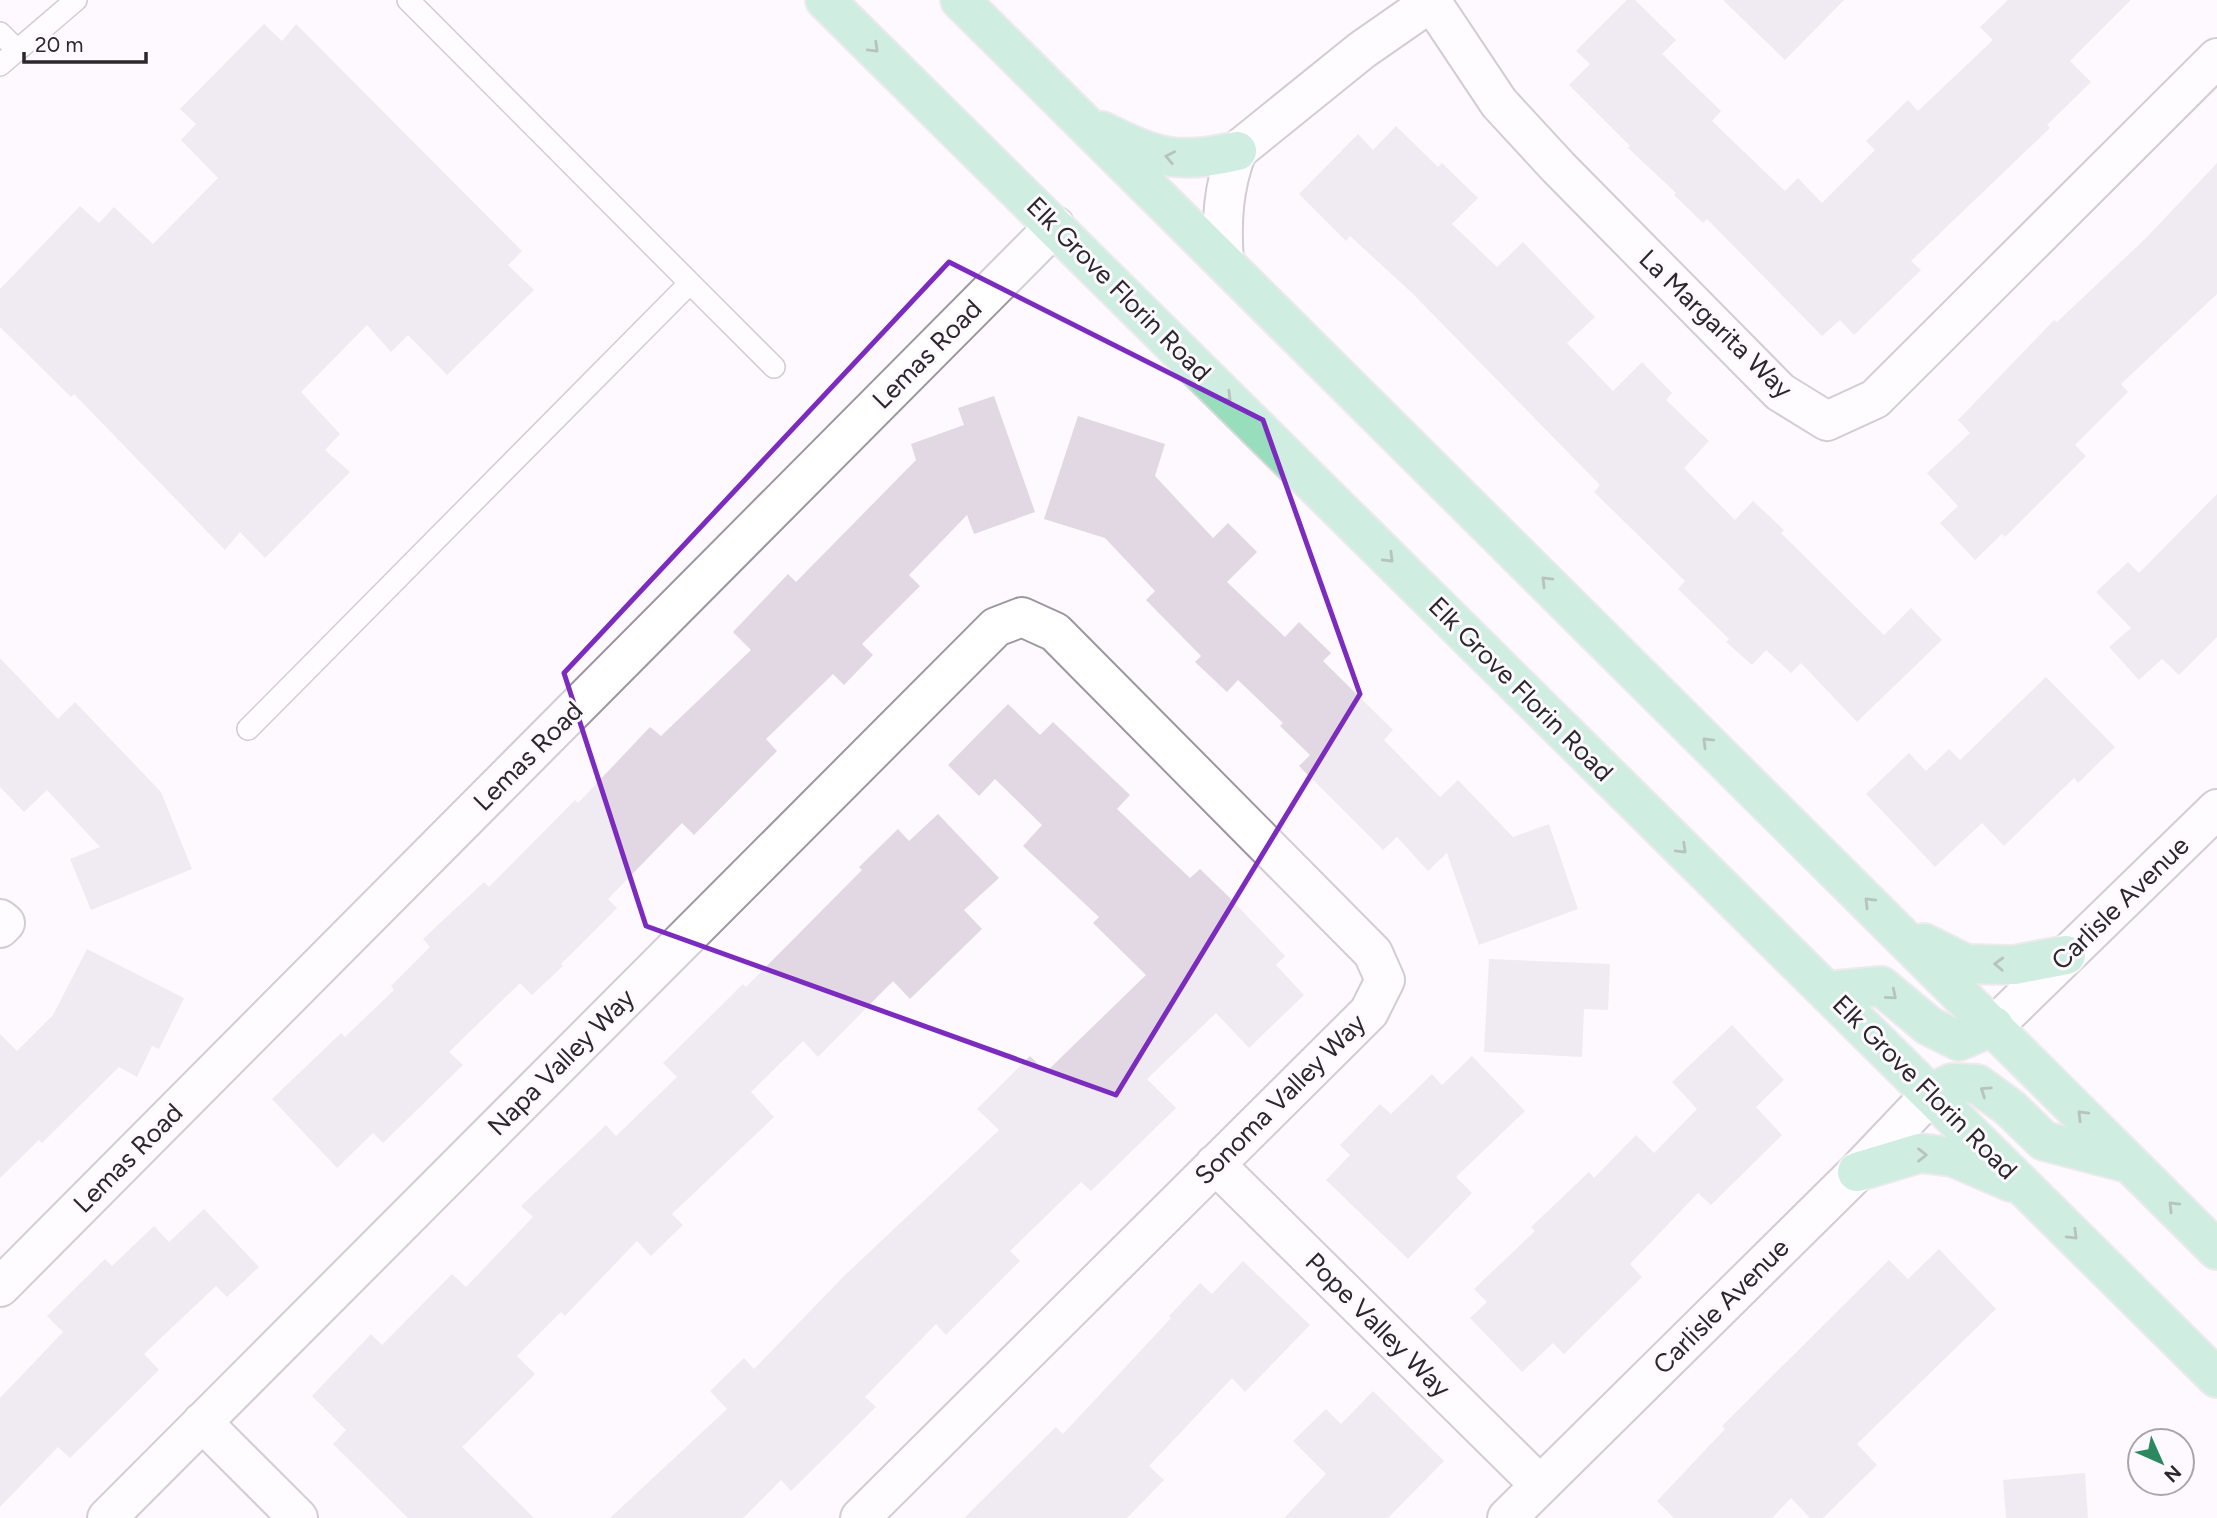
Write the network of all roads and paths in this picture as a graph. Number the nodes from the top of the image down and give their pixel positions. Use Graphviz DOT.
graph roads {
  1 [pos="76,0"];
  2 [pos="408,0"];
  3 [pos="825,0"];
  4 [pos="960,0"];
  5 [pos="1432,1"];
  6 [pos="0,33"];
  7 [pos="18,50"];
  8 [pos="2217,58"];
  9 [pos="0,65"];
  10 [pos="1078,119"];
  11 [pos="1237,151"];
  12 [pos="1055,226"];
  13 [pos="1224,262"];
  14 [pos="690,284"];
  15 [pos="774,367"];
  16 [pos="1023,617"];
  17 [pos="248,729"];
  18 [pos="2217,809"];
  19 [pos="0,919"];
  20 [pos="0,928"];
  21 [pos="1895,928"];
  22 [pos="2066,956"];
  23 [pos="1827,991"];
  24 [pos="1994,1026"];
  25 [pos="1933,1092"];
  26 [pos="2130,1163"];
  27 [pos="1215,1164"];
  28 [pos="1857,1172"];
  29 [pos="2025,1187"];
  30 [pos="2217,1250"];
  31 [pos="0,1287"];
  32 [pos="2217,1378"];
  33 [pos="202,1422"];
  34 [pos="1540,1485"];
  35 [pos="107,1518"];
  36 [pos="298,1518"];
  37 [pos="860,1518"];
  38 [pos="1507,1518"];
  1 -- 7 [label="lane"];
  2 -- 14 [label="lane"];
  3 -- 12 [label="main road, Elk Grove Florin Road, one-way"];
  4 -- 10 [label="main road"];
  5 -- 8 [label="street, La Margarita Way"];
  5 -- 11 [label="street"];
  6 -- 7 [label="lane"];
  7 -- 9 [label="lane"];
  11 -- 10 [label="main road, one-way"];
  10 -- 13 [label="main road"];
  11 -- 13 [label="street"];
  12 -- 23 [label="main road, Elk Grove Florin Road, one-way"];
  12 -- 31 [label="street, Lemas Road"];
  21 -- 13 [label="main road, one-way"];
  14 -- 15 [label="lane"];
  14 -- 17 [label="lane"];
  16 -- 27 [label="street, Sonoma Valley Way"];
  16 -- 33 [label="street, Napa Valley Way"];
  18 -- 22 [label="street, Carlisle Avenue"];
  19 -- 20 [label="street"];
  22 -- 21 [label="main road, one-way"];
  21 -- 24 [label="main road"];
  22 -- 24 [label="street, Carlisle Avenue"];
  23 -- 24 [label="main road, one-way"];
  23 -- 25 [label="main road, Elk Grove Florin Road"];
  26 -- 24 [label="main road, one-way"];
  26 -- 25 [label="main road, one-way"];
  25 -- 28 [label="street, Carlisle Avenue"];
  25 -- 29 [label="main road, Elk Grove Florin Road"];
  30 -- 26 [label="main road, one-way"];
  27 -- 34 [label="street, Pope Valley Way"];
  27 -- 37 [label="street, Sonoma Valley Way"];
  28 -- 29 [label="main road, one-way"];
  28 -- 34 [label="street, Carlisle Avenue"];
  29 -- 32 [label="main road, Elk Grove Florin Road, one-way"];
  33 -- 35 [label="street, Napa Valley Way"];
  33 -- 36 [label="street"];
  34 -- 38 [label="street, Carlisle Avenue"];
}
